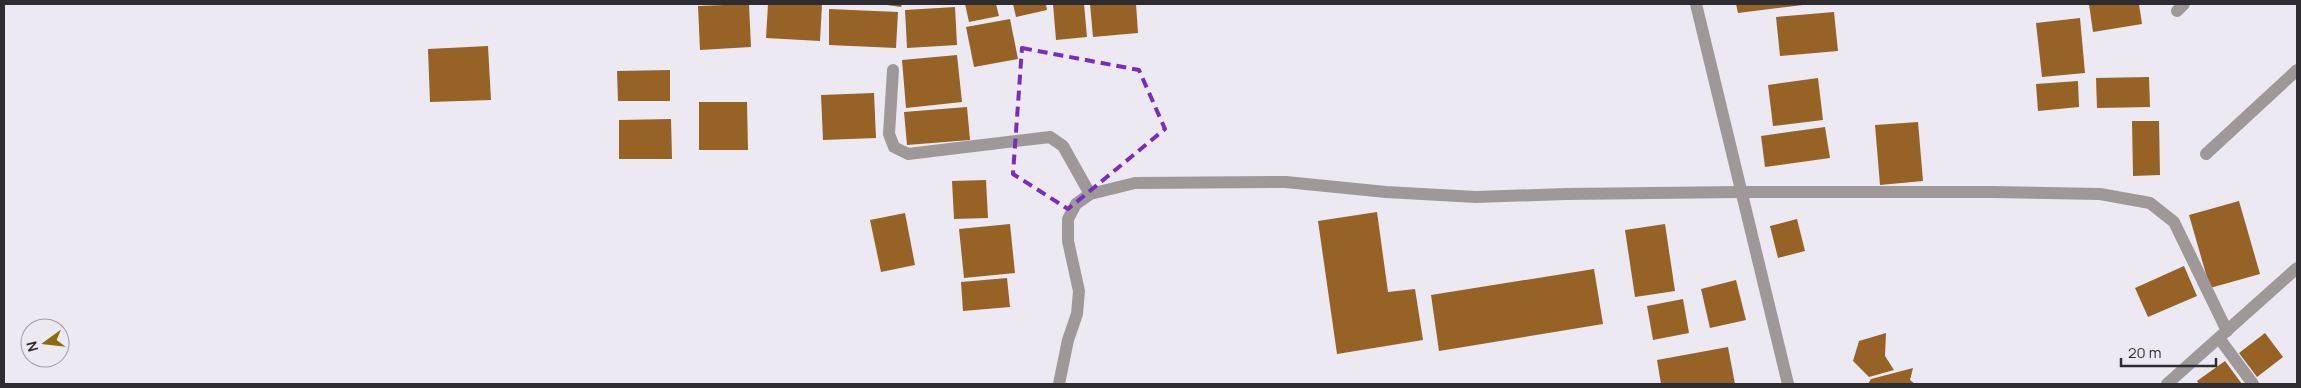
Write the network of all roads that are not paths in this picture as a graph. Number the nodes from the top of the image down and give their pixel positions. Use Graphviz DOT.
graph roads {
  1 [pos="1696,4"];
  2 [pos="893,70"];
  3 [pos="2297,70"];
  4 [pos="2206,154"];
  5 [pos="1740,192"];
  6 [pos="1090,194"];
  7 [pos="2297,268"];
  8 [pos="2223,334"];
  9 [pos="1059,384"];
  10 [pos="1788,384"];
  11 [pos="2167,384"];
  12 [pos="2253,384"];
  1 -- 5 [label="street"];
  2 -- 6 [label="street"];
  3 -- 4 [label="street"];
  5 -- 6 [label="street"];
  5 -- 8 [label="street"];
  5 -- 10 [label="street"];
  6 -- 9 [label="street"];
  7 -- 8 [label="street"];
  8 -- 11 [label="street"];
  8 -- 12 [label="street"];
}
